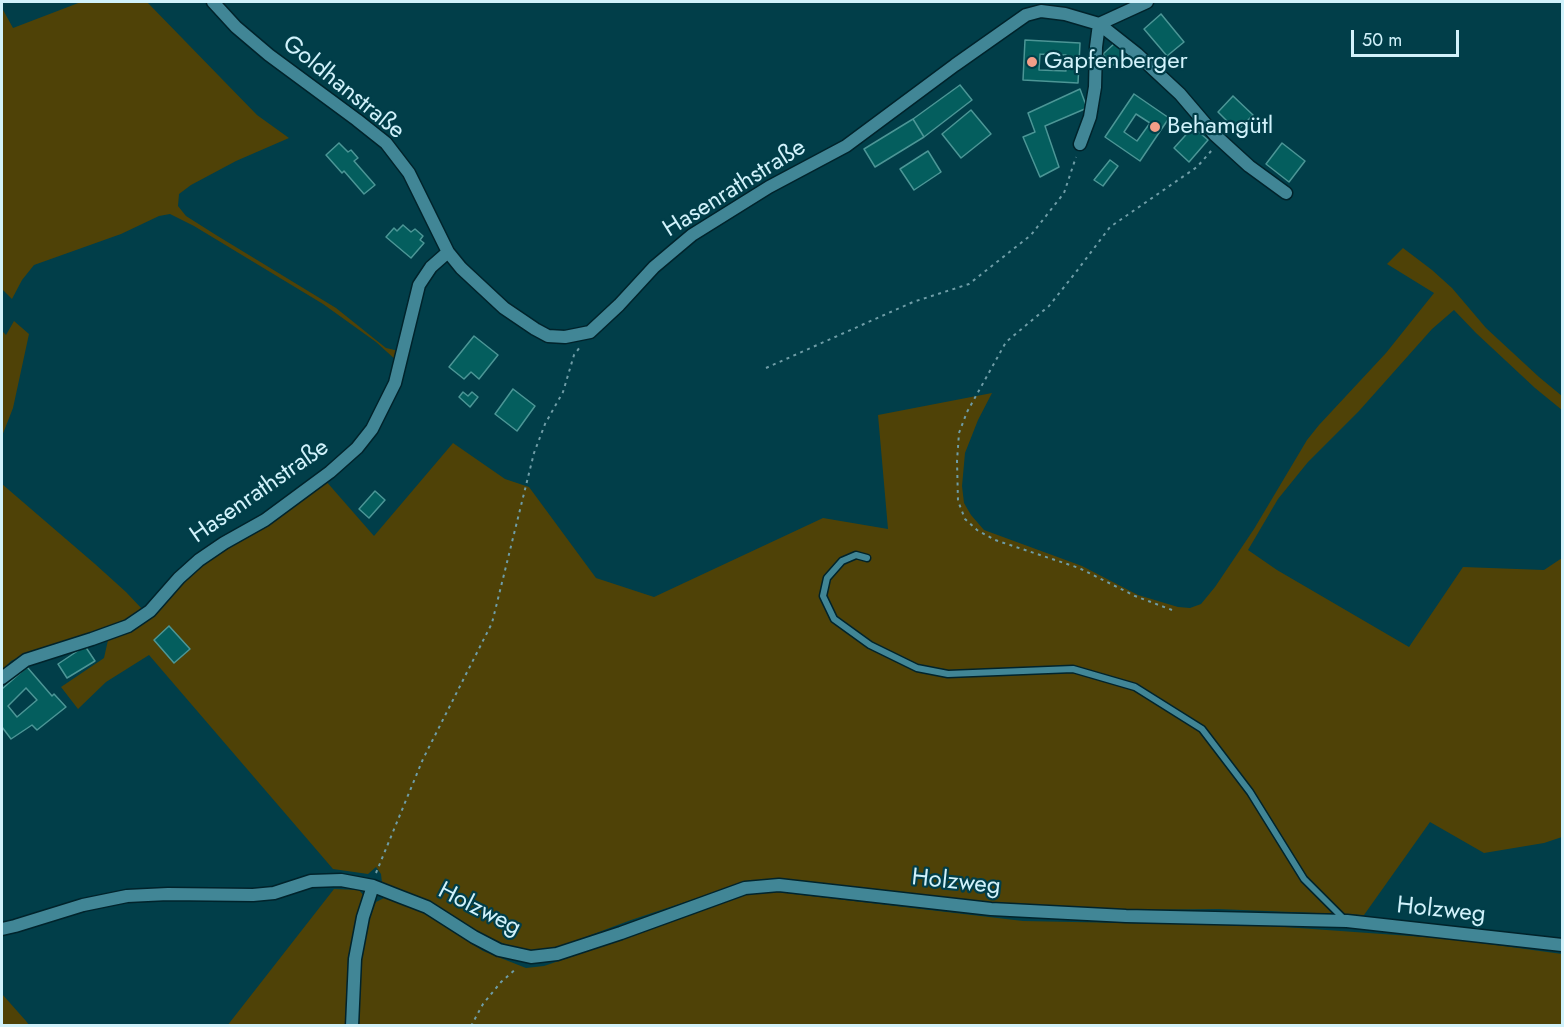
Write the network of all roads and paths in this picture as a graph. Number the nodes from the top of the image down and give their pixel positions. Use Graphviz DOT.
graph roads {
  1 [pos="213,2"];
  2 [pos="1147,2"];
  3 [pos="1099,24"];
  4 [pos="1215,135"];
  5 [pos="1080,144"];
  6 [pos="1286,193"];
  7 [pos="448,252"];
  8 [pos="590,332"];
  9 [pos="766,368"];
  10 [pos="867,558"];
  11 [pos="1172,610"];
  12 [pos="2,678"];
  13 [pos="373,886"];
  14 [pos="1347,921"];
  15 [pos="2,929"];
  16 [pos="1563,945"];
  17 [pos="531,957"];
  18 [pos="352,1026"];
  19 [pos="471,1026"];
  1 -- 7 [label="street, Goldhanstraße"];
  2 -- 3 [label="street"];
  3 -- 4 [label="street, Hasenrathstraße"];
  3 -- 5 [label="street"];
  3 -- 8 [label="street, Hasenrathstraße"];
  4 -- 6 [label="street, Hasenrathstraße"];
  4 -- 11 [label="path"];
  5 -- 9 [label="path"];
  7 -- 8 [label="street"];
  7 -- 12 [label="street, Hasenrathstraße"];
  8 -- 13 [label="path"];
  10 -- 14 [label="lane"];
  13 -- 15 [label="street"];
  13 -- 17 [label="street, Holzweg"];
  13 -- 18 [label="street"];
  14 -- 16 [label="street, Holzweg"];
  14 -- 17 [label="street, Holzweg"];
  17 -- 19 [label="path"];
}
